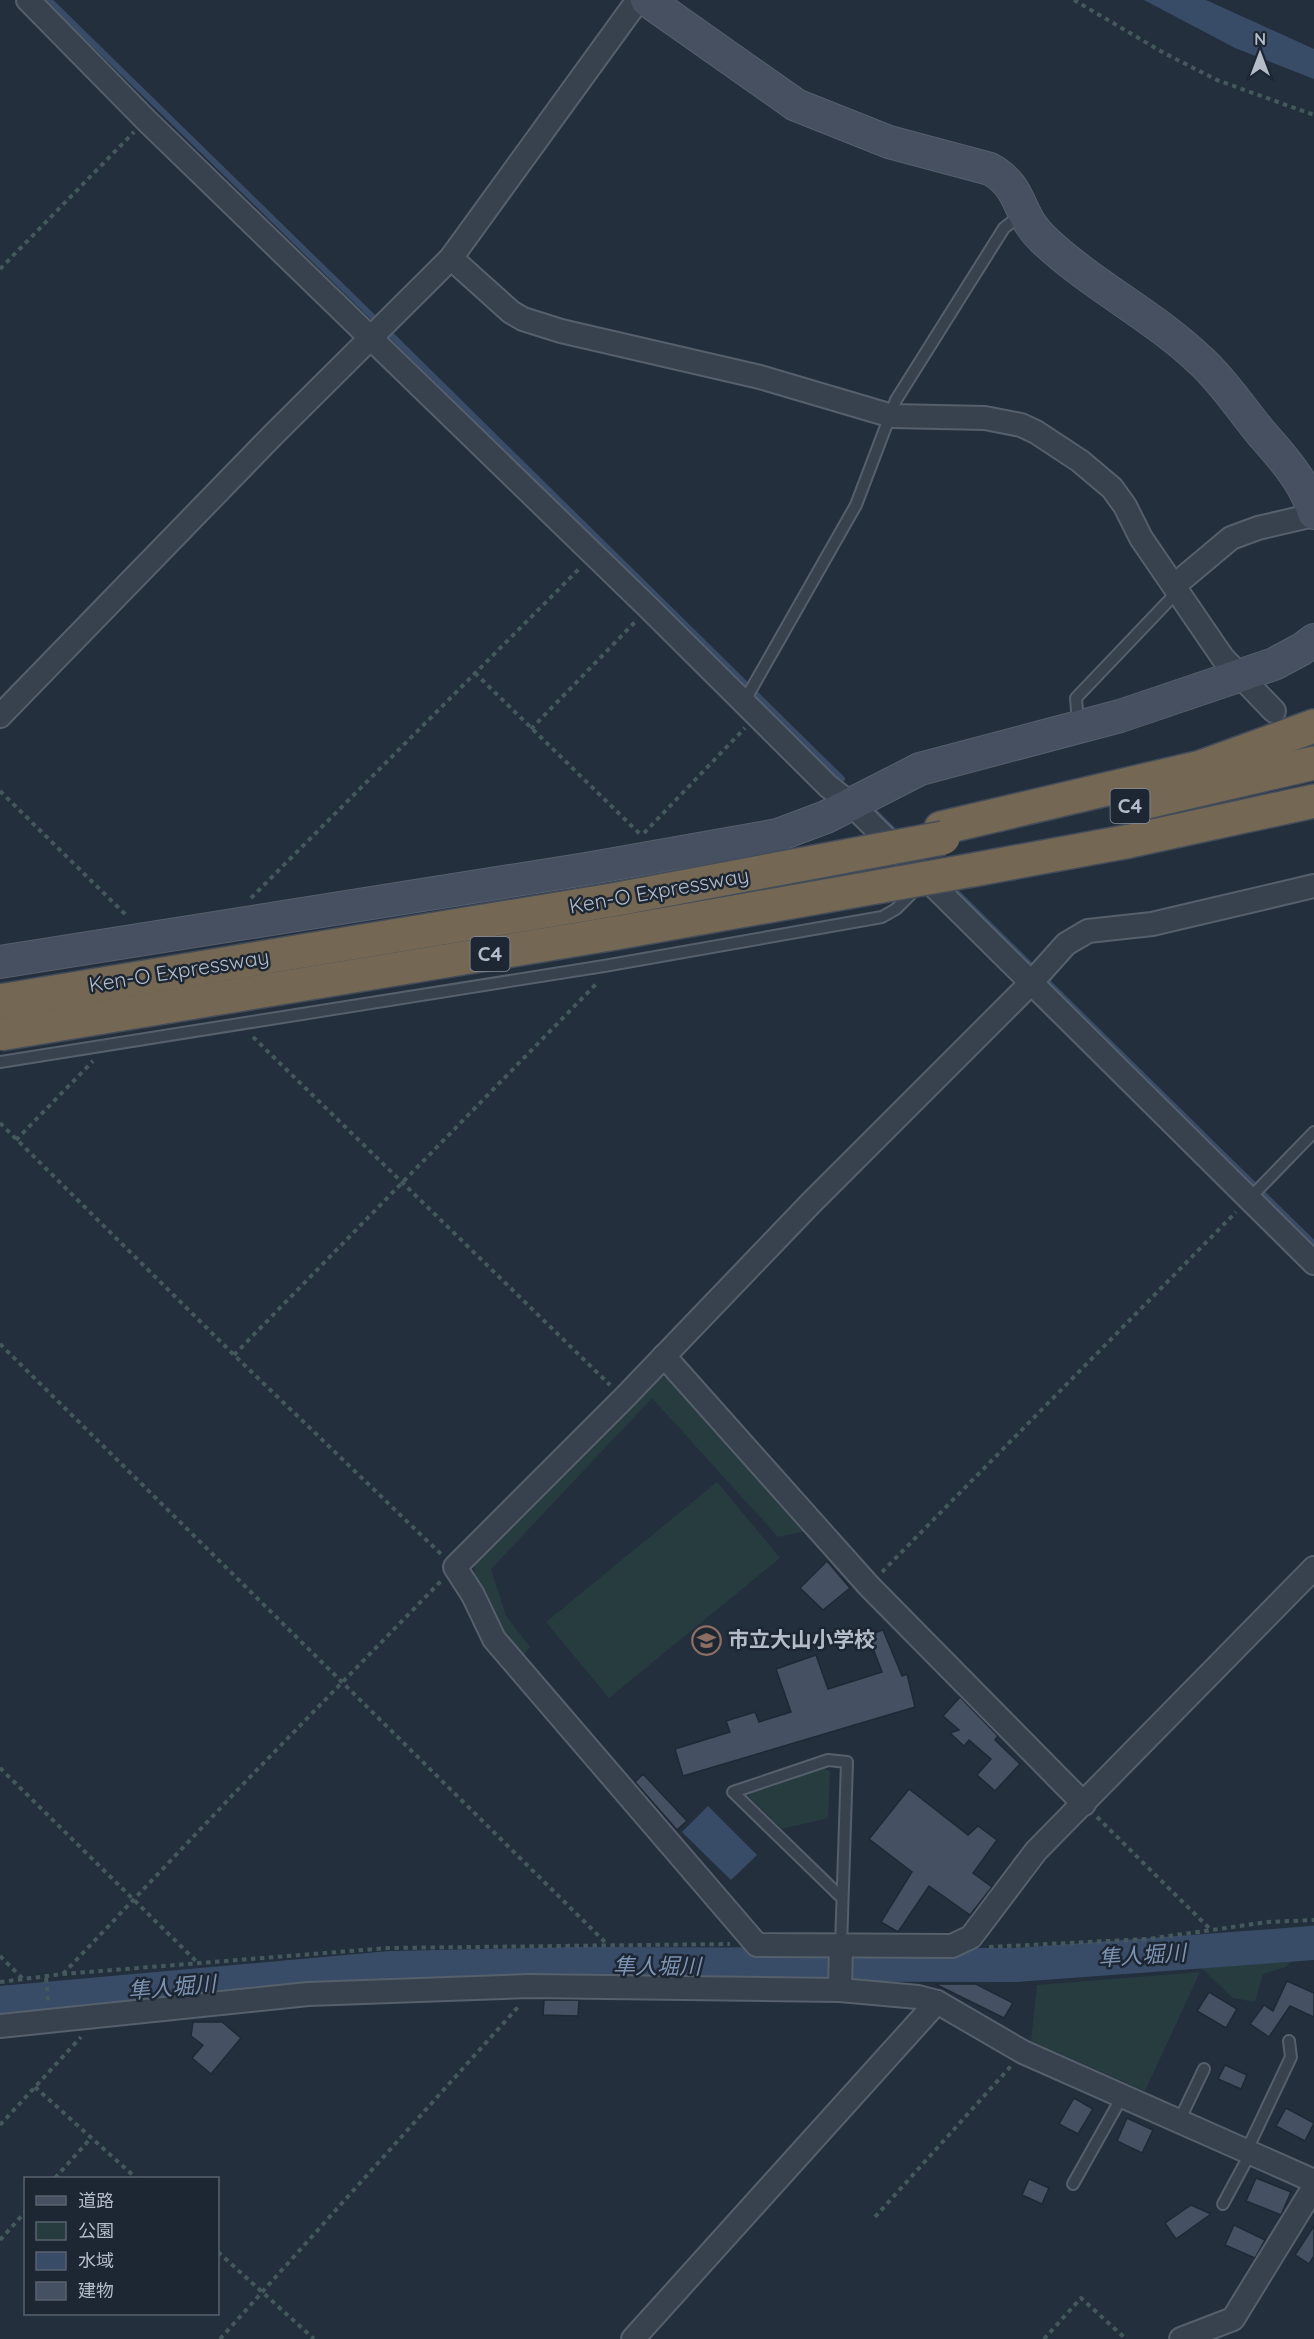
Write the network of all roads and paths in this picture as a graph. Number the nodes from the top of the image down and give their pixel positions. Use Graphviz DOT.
graph roads {
  1 [pos="28,0"];
  2 [pos="638,0"];
  3 [pos="647,0"];
  4 [pos="1074,0"];
  5 [pos="1314,114"];
  6 [pos="147,122"];
  7 [pos="1022,214"];
  8 [pos="451,258"];
  9 [pos="0,269"];
  10 [pos="372,337"];
  11 [pos="892,416"];
  12 [pos="1314,514"];
  13 [pos="594,554"];
  14 [pos="1177,588"];
  15 [pos="649,608"];
  16 [pos="1314,640"];
  17 [pos="475,673"];
  18 [pos="1240,676"];
  19 [pos="751,708"];
  20 [pos="1274,711"];
  21 [pos="0,716"];
  22 [pos="1314,726"];
  23 [pos="531,729"];
  24 [pos="1078,729"];
  25 [pos="1314,763"];
  26 [pos="0,791"];
  27 [pos="1314,801"];
  28 [pos="851,804"];
  29 [pos="942,833"];
  30 [pos="926,878"];
  31 [pos="588,880"];
  32 [pos="1314,886"];
  33 [pos="263,932"];
  34 [pos="140,941"];
  35 [pos="602,956"];
  36 [pos="0,962"];
  37 [pos="1031,983"];
  38 [pos="0,1001"];
  39 [pos="276,1007"];
  40 [pos="240,1023"];
  41 [pos="0,1034"];
  42 [pos="104,1046"];
  43 [pos="0,1062"];
  44 [pos="0,1123"];
  45 [pos="1314,1132"];
  46 [pos="16,1140"];
  47 [pos="402,1183"];
  48 [pos="1249,1199"];
  49 [pos="1314,1263"];
  50 [pos="0,1344"];
  51 [pos="234,1355"];
  52 [pos="664,1356"];
  53 [pos="624,1398"];
  54 [pos="455,1567"];
  55 [pos="1314,1568"];
  56 [pos="869,1586"];
  57 [pos="342,1681"];
  58 [pos="0,1768"];
  59 [pos="1084,1804"];
  60 [pos="841,1897"];
  61 [pos="134,1899"];
  62 [pos="1314,1920"];
  63 [pos="1209,1929"];
  64 [pos="608,1945"];
  65 [pos="757,1945"];
  66 [pos="952,1946"];
  67 [pos="841,1947"];
  68 [pos="0,1956"];
  69 [pos="198,1962"];
  70 [pos="63,1974"];
  71 [pos="24,1980"];
  72 [pos="0,1982"];
  73 [pos="840,1985"];
  74 [pos="528,1986"];
  75 [pos="937,2002"];
  76 [pos="88,2018"];
  77 [pos="0,2026"];
  78 [pos="1289,2041"];
  79 [pos="1023,2052"];
  80 [pos="1204,2068"];
  81 [pos="35,2087"];
  82 [pos="1123,2094"];
  83 [pos="1180,2119"];
  84 [pos="0,2125"];
  85 [pos="91,2138"];
  86 [pos="1249,2151"];
  87 [pos="56,2177"];
  88 [pos="135,2177"];
  89 [pos="1314,2181"];
  90 [pos="1073,2184"];
  91 [pos="1314,2187"];
  92 [pos="1223,2204"];
  93 [pos="24,2213"];
  94 [pos="875,2217"];
  95 [pos="0,2240"];
  96 [pos="219,2253"];
  97 [pos="262,2293"];
  98 [pos="220,2339"];
  99 [pos="314,2339"];
  100 [pos="633,2339"];
  101 [pos="1044,2339"];
  102 [pos="1126,2339"];
  103 [pos="1181,2339"];
  1 -- 6 [label="street"];
  2 -- 8 [label="street"];
  3 -- 7 [label="street"];
  4 -- 5 [label="path"];
  6 -- 9 [label="path"];
  6 -- 10 [label="street"];
  7 -- 11 [label="lane"];
  7 -- 12 [label="street"];
  8 -- 10 [label="street"];
  8 -- 11 [label="street"];
  10 -- 13 [label="street"];
  10 -- 21 [label="street"];
  11 -- 14 [label="street"];
  11 -- 19 [label="lane"];
  12 -- 14 [label="street"];
  13 -- 15 [label="street"];
  13 -- 17 [label="path"];
  14 -- 18 [label="street"];
  14 -- 24 [label="lane"];
  15 -- 19 [label="street"];
  15 -- 23 [label="path"];
  16 -- 18 [label="street"];
  17 -- 23 [label="path"];
  17 -- 33 [label="path"];
  18 -- 20 [label="street"];
  18 -- 24 [label="street"];
  19 -- 23 [label="path"];
  19 -- 28 [label="street"];
  22 -- 29 [label="highway"];
  24 -- 28 [label="street"];
  25 -- 29 [label="highway, Ken-O Expressway / C4"];
  26 -- 34 [label="path"];
  27 -- 41 [label="highway, Ken-O Expressway / C4, bridge"];
  28 -- 30 [label="street"];
  28 -- 31 [label="street"];
  29 -- 38 [label="highway, Ken-O Expressway / C4, bridge"];
  30 -- 35 [label="lane"];
  30 -- 37 [label="street"];
  31 -- 33 [label="street"];
  31 -- 35 [label="lane"];
  32 -- 37 [label="street"];
  33 -- 34 [label="street"];
  33 -- 39 [label="lane"];
  34 -- 36 [label="street"];
  35 -- 39 [label="lane"];
  35 -- 47 [label="path"];
  37 -- 48 [label="street"];
  37 -- 52 [label="street"];
  39 -- 40 [label="lane"];
  40 -- 42 [label="lane"];
  40 -- 47 [label="path"];
  42 -- 43 [label="lane"];
  42 -- 46 [label="path"];
  44 -- 46 [label="path"];
  45 -- 48 [label="lane"];
  46 -- 51 [label="path"];
  47 -- 51 [label="path"];
  47 -- 53 [label="path"];
  48 -- 49 [label="street"];
  48 -- 56 [label="path"];
  50 -- 57 [label="path"];
  51 -- 54 [label="path"];
  52 -- 53 [label="street"];
  52 -- 56 [label="street"];
  53 -- 54 [label="street"];
  54 -- 57 [label="path"];
  54 -- 65 [label="street"];
  55 -- 59 [label="street"];
  56 -- 59 [label="street"];
  57 -- 61 [label="path"];
  57 -- 64 [label="path"];
  58 -- 61 [label="path"];
  59 -- 63 [label="path"];
  59 -- 66 [label="street"];
  60 -- 60 [label="lane"];
  60 -- 67 [label="lane"];
  61 -- 69 [label="path"];
  61 -- 70 [label="path"];
  62 -- 63 [label="path"];
  63 -- 66 [label="path"];
  64 -- 65 [label="path"];
  64 -- 69 [label="path"];
  65 -- 67 [label="street"];
  66 -- 67 [label="street"];
  67 -- 73 [label="street"];
  68 -- 71 [label="path"];
  69 -- 70 [label="path"];
  70 -- 71 [label="path"];
  71 -- 72 [label="path"];
  73 -- 74 [label="street"];
  73 -- 75 [label="street"];
  74 -- 76 [label="street"];
  74 -- 97 [label="path"];
  75 -- 79 [label="street"];
  75 -- 100 [label="street"];
  76 -- 77 [label="street"];
  76 -- 81 [label="path"];
  78 -- 86 [label="lane"];
  79 -- 82 [label="street"];
  79 -- 94 [label="path"];
  80 -- 83 [label="lane"];
  81 -- 84 [label="path"];
  81 -- 85 [label="path"];
  82 -- 83 [label="street"];
  82 -- 90 [label="lane"];
  83 -- 86 [label="street"];
  85 -- 87 [label="path"];
  85 -- 88 [label="path"];
  86 -- 89 [label="street"];
  86 -- 92 [label="lane"];
  91 -- 103 [label="street"];
  93 -- 95 [label="path"];
  96 -- 97 [label="path"];
  97 -- 98 [label="path"];
  97 -- 99 [label="path"];
  101 -- 102 [label="path"];
}
